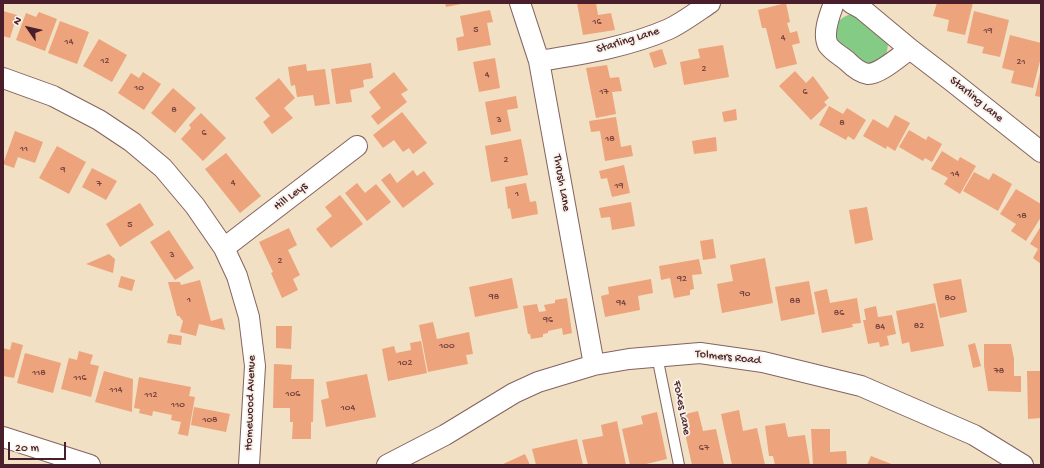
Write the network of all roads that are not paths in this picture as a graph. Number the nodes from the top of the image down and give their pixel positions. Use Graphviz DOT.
graph roads {
  1 [pos="520,3"];
  2 [pos="710,3"];
  3 [pos="834,3"];
  4 [pos="851,3"];
  5 [pos="910,49"];
  6 [pos="539,61"];
  7 [pos="3,78"];
  8 [pos="357,146"];
  9 [pos="1041,152"];
  10 [pos="224,248"];
  11 [pos="657,356"];
  12 [pos="594,365"];
  13 [pos="3,437"];
  14 [pos="390,464"];
  15 [pos="90,465"];
  16 [pos="249,465"];
  17 [pos="679,465"];
  18 [pos="1024,465"];
  1 -- 6 [label="street, Thrush Lane"];
  2 -- 6 [label="street, Starling Lane"];
  3 -- 5 [label="street"];
  4 -- 5 [label="street, Starling Lane"];
  5 -- 9 [label="street, Starling Lane"];
  6 -- 12 [label="street, Thrush Lane"];
  7 -- 10 [label="street, Homewood Avenue"];
  8 -- 10 [label="street, Hill Leys"];
  10 -- 16 [label="street, Homewood Avenue"];
  11 -- 12 [label="street, Tolmers Road"];
  11 -- 17 [label="lane, Foxes Lane"];
  11 -- 18 [label="street, Tolmers Road"];
  12 -- 14 [label="street, Tolmers Road"];
  13 -- 15 [label="street"];
}
